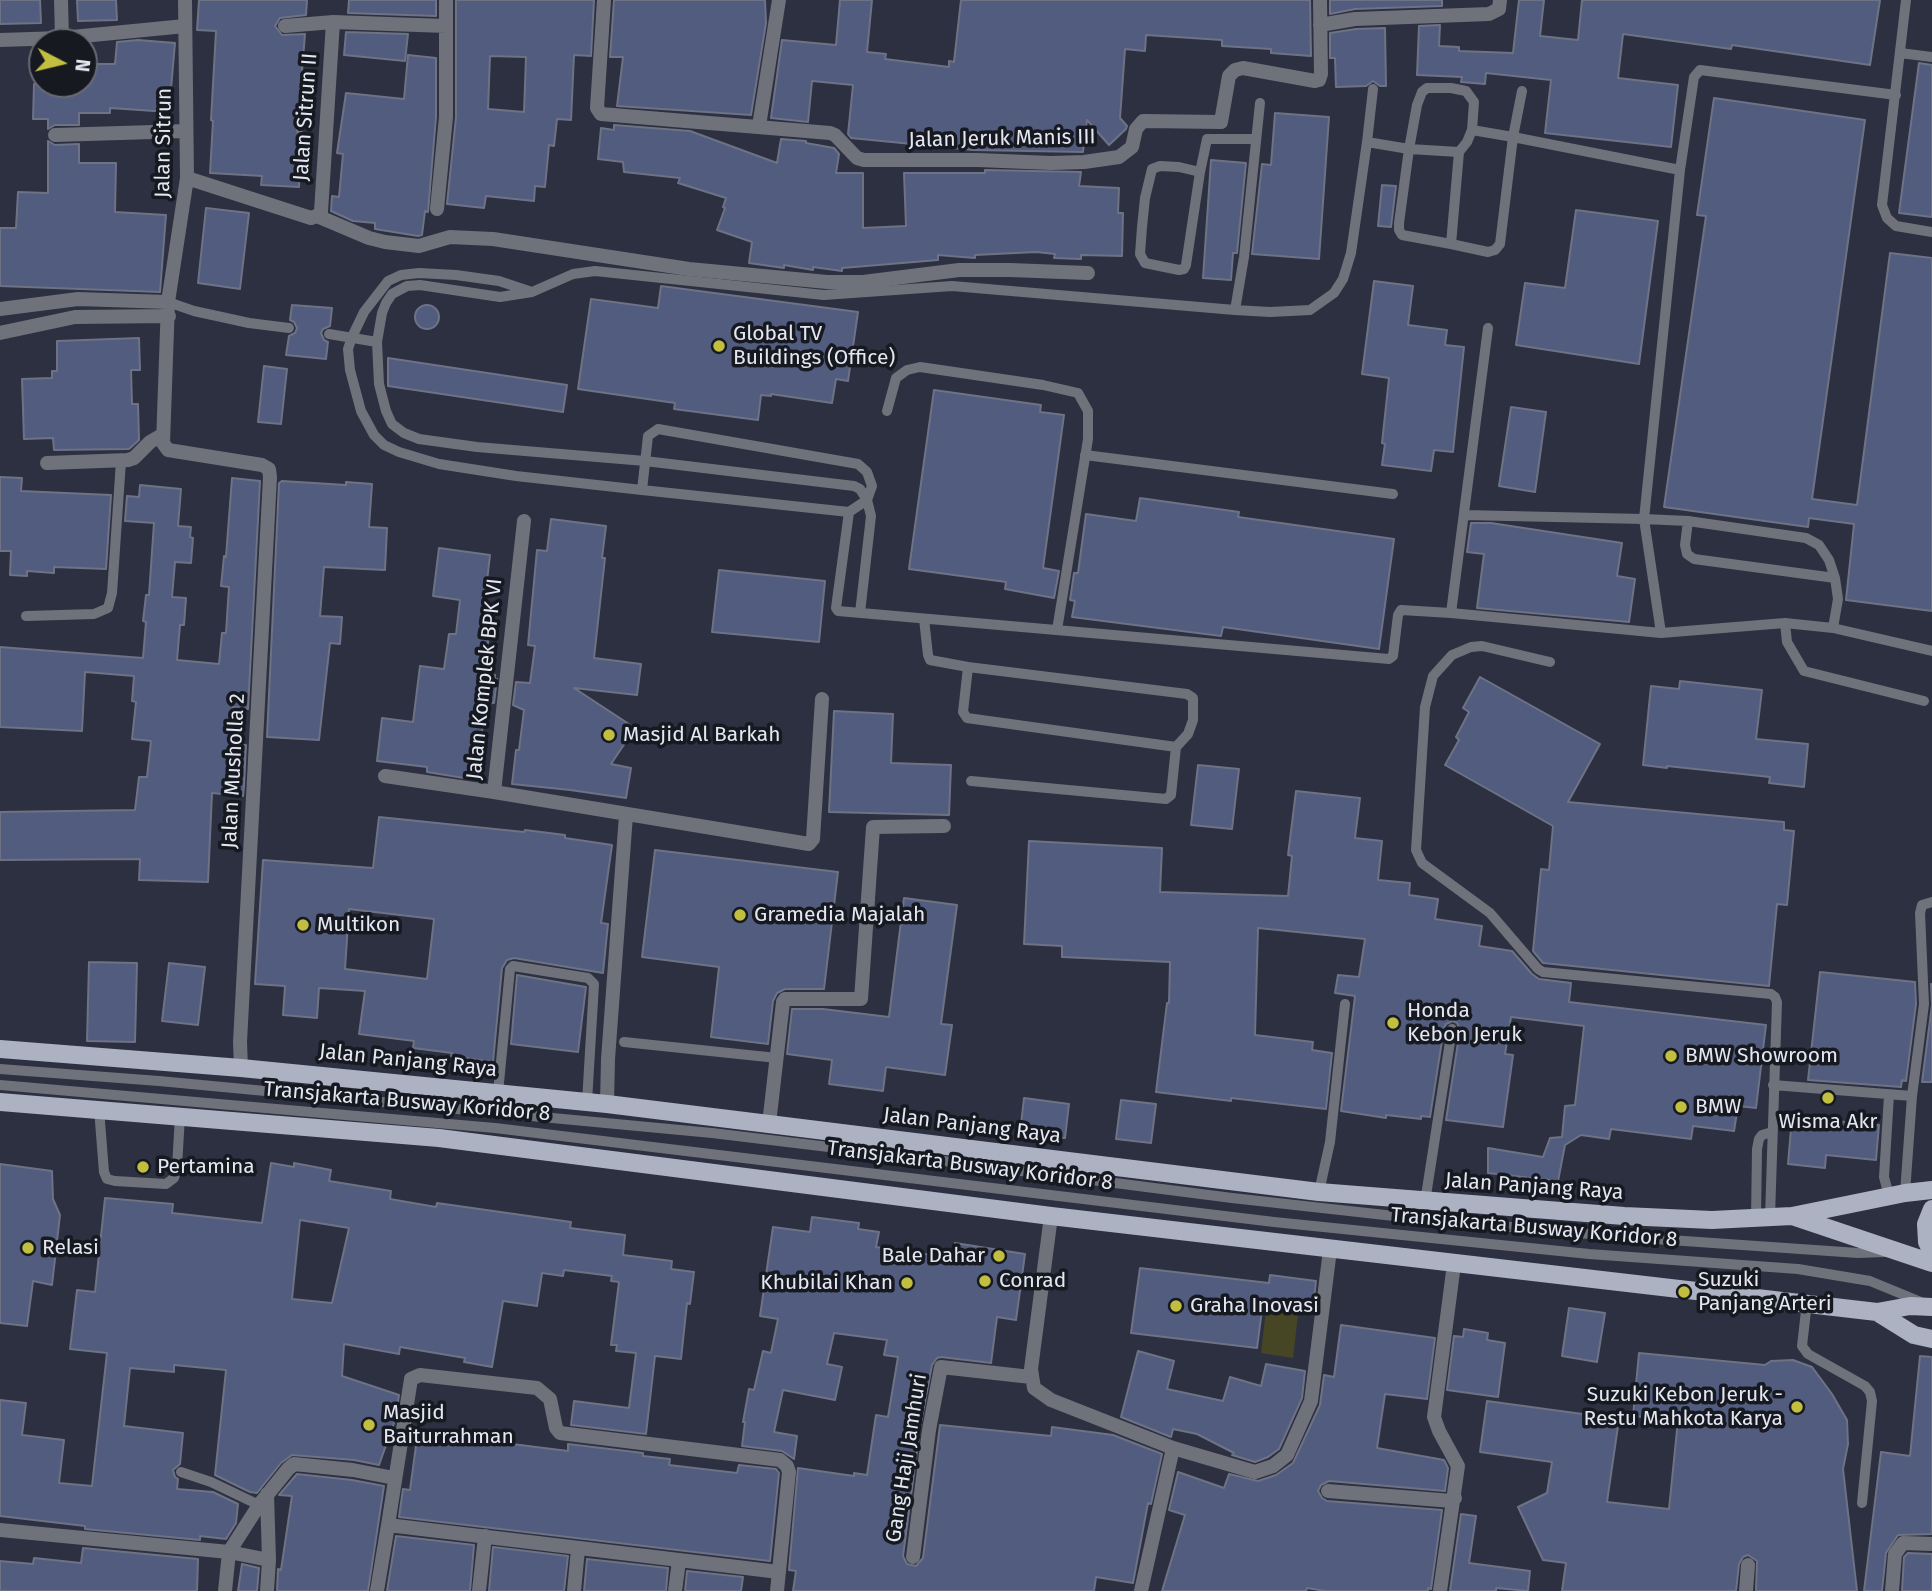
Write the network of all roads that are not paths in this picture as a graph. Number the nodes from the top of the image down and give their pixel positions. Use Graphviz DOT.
graph roads {
  1 [pos="61,0"];
  2 [pos="185,0"];
  3 [pos="446,0"];
  4 [pos="604,0"];
  5 [pos="779,0"];
  6 [pos="1320,0"];
  7 [pos="1500,0"];
  8 [pos="1906,0"];
  9 [pos="333,22"];
  10 [pos="1321,25"];
  11 [pos="185,26"];
  12 [pos="285,26"];
  13 [pos="446,26"];
  14 [pos="62,28"];
  15 [pos="98,34"];
  16 [pos="28,39"];
  17 [pos="0,40"];
  18 [pos="1900,53"];
  19 [pos="1932,57"];
  20 [pos="1373,89"];
  21 [pos="1522,91"];
  22 [pos="1896,95"];
  23 [pos="1260,103"];
  24 [pos="759,126"];
  25 [pos="1472,130"];
  26 [pos="187,131"];
  27 [pos="55,135"];
  28 [pos="1513,137"];
  29 [pos="1256,139"];
  30 [pos="1367,142"];
  31 [pos="1409,149"];
  32 [pos="1459,152"];
  33 [pos="1680,170"];
  34 [pos="1200,172"];
  35 [pos="187,178"];
  36 [pos="437,209"];
  37 [pos="317,216"];
  38 [pos="1932,232"];
  39 [pos="1451,244"];
  40 [pos="1088,273"];
  41 [pos="532,292"];
  42 [pos="29,306"];
  43 [pos="0,309"];
  44 [pos="169,309"];
  45 [pos="1235,310"];
  46 [pos="35,324"];
  47 [pos="289,328"];
  48 [pos="1489,328"];
  49 [pos="0,333"];
  50 [pos="329,334"];
  51 [pos="352,337"];
  52 [pos="377,342"];
  53 [pos="887,411"];
  54 [pos="162,435"];
  55 [pos="1085,455"];
  56 [pos="121,461"];
  57 [pos="645,461"];
  58 [pos="47,463"];
  59 [pos="642,490"];
  60 [pos="1393,494"];
  61 [pos="867,500"];
  62 [pos="849,512"];
  63 [pos="1464,515"];
  64 [pos="1644,519"];
  65 [pos="524,521"];
  66 [pos="1688,521"];
  67 [pos="1835,579"];
  68 [pos="860,613"];
  69 [pos="1451,613"];
  70 [pos="26,616"];
  71 [pos="924,618"];
  72 [pos="1785,623"];
  73 [pos="1833,628"];
  74 [pos="1057,631"];
  75 [pos="1661,633"];
  76 [pos="1932,651"];
  77 [pos="1550,662"];
  78 [pos="968,667"];
  79 [pos="822,699"];
  80 [pos="1924,701"];
  81 [pos="1177,747"];
  82 [pos="385,776"];
  83 [pos="971,781"];
  84 [pos="494,792"];
  85 [pos="626,815"];
  86 [pos="944,826"];
  87 [pos="1932,902"];
  88 [pos="1345,1004"];
  89 [pos="1452,1028"];
  90 [pos="624,1042"];
  91 [pos="3,1049"];
  92 [pos="777,1058"];
  93 [pos="241,1068"];
  94 [pos="0,1069"];
  95 [pos="0,1085"];
  96 [pos="1773,1085"];
  97 [pos="498,1093"];
  98 [pos="1889,1095"];
  99 [pos="1912,1096"];
  100 [pos="0,1101"];
  101 [pos="587,1101"];
  102 [pos="607,1104"];
  103 [pos="99,1110"];
  104 [pos="180,1116"];
  105 [pos="769,1124"];
  106 [pos="1932,1190"];
  107 [pos="1319,1192"];
  108 [pos="1897,1194"];
  109 [pos="1425,1202"];
  110 [pos="1932,1209"];
  111 [pos="1051,1216"];
  112 [pos="1793,1216"];
  113 [pos="1763,1218"];
  114 [pos="1330,1250"];
  115 [pos="1901,1251"];
  116 [pos="1932,1252"];
  117 [pos="1932,1263"];
  118 [pos="1454,1264"];
  119 [pos="1807,1302"];
  120 [pos="1932,1306"];
  121 [pos="1877,1312"];
  122 [pos="1932,1339"];
  123 [pos="1031,1377"];
  124 [pos="1173,1448"];
  125 [pos="181,1472"];
  126 [pos="394,1478"];
  127 [pos="1328,1491"];
  128 [pos="1455,1498"];
  129 [pos="263,1500"];
  130 [pos="1862,1503"];
  131 [pos="388,1525"];
  132 [pos="0,1530"];
  133 [pos="485,1536"];
  134 [pos="1932,1544"];
  135 [pos="578,1549"];
  136 [pos="229,1552"];
  137 [pos="913,1557"];
  138 [pos="269,1560"];
  139 [pos="679,1560"];
  140 [pos="1748,1565"];
  141 [pos="779,1572"];
  142 [pos="225,1591"];
  143 [pos="267,1591"];
  144 [pos="377,1591"];
  145 [pos="479,1591"];
  146 [pos="574,1591"];
  147 [pos="676,1591"];
  148 [pos="777,1591"];
  149 [pos="1141,1591"];
  150 [pos="1440,1591"];
  151 [pos="1746,1591"];
  152 [pos="1892,1591"];
  1 -- 14 [label="street"];
  2 -- 11 [label="street, Jalan Sitrun"];
  3 -- 13 [label="street"];
  4 -- 24 [label="street, Jalan Jeruk Manis III"];
  5 -- 24 [label="street"];
  6 -- 10 [label="street, Jalan Jeruk Manis III"];
  7 -- 10 [label="street"];
  8 -- 18 [label="lane"];
  9 -- 12 [label="street"];
  9 -- 13 [label="street"];
  9 -- 37 [label="street, Jalan Sitrun II"];
  10 -- 24 [label="street, Jalan Jeruk Manis III"];
  11 -- 15 [label="street"];
  11 -- 26 [label="street, Jalan Sitrun"];
  13 -- 36 [label="street"];
  16 -- 17 [label="street"];
  18 -- 19 [label="lane"];
  18 -- 22 [label="lane"];
  20 -- 30 [label="lane"];
  21 -- 28 [label="lane"];
  22 -- 33 [label="lane"];
  22 -- 38 [label="lane"];
  23 -- 29 [label="lane"];
  25 -- 28 [label="lane"];
  25 -- 31 [label="lane"];
  25 -- 32 [label="lane"];
  26 -- 27 [label="street"];
  26 -- 35 [label="street, Jalan Sitrun"];
  28 -- 33 [label="lane"];
  28 -- 39 [label="lane"];
  29 -- 34 [label="lane"];
  29 -- 45 [label="lane"];
  30 -- 31 [label="lane"];
  30 -- 45 [label="lane"];
  31 -- 32 [label="lane"];
  31 -- 39 [label="lane"];
  32 -- 39 [label="lane"];
  33 -- 64 [label="lane"];
  34 -- 34 [label="lane"];
  35 -- 37 [label="street, Jalan Sitrun II"];
  35 -- 44 [label="street, Jalan Sitrun"];
  37 -- 40 [label="street"];
  41 -- 45 [label="lane"];
  41 -- 51 [label="lane"];
  41 -- 52 [label="lane"];
  42 -- 43 [label="street"];
  42 -- 44 [label="street"];
  42 -- 46 [label="street"];
  44 -- 46 [label="street"];
  44 -- 47 [label="lane"];
  44 -- 54 [label="street, Jalan Sitrun"];
  46 -- 49 [label="street"];
  48 -- 63 [label="lane"];
  50 -- 51 [label="lane"];
  51 -- 52 [label="lane"];
  51 -- 59 [label="lane"];
  52 -- 57 [label="lane"];
  53 -- 55 [label="lane"];
  54 -- 56 [label="street"];
  54 -- 93 [label="street, Jalan Musholla 2"];
  55 -- 60 [label="lane"];
  55 -- 74 [label="lane"];
  56 -- 58 [label="street"];
  56 -- 70 [label="lane"];
  57 -- 59 [label="lane"];
  57 -- 61 [label="lane"];
  57 -- 61 [label="lane"];
  59 -- 62 [label="lane"];
  61 -- 62 [label="lane"];
  61 -- 68 [label="lane"];
  62 -- 68 [label="lane"];
  63 -- 64 [label="lane"];
  63 -- 69 [label="lane"];
  64 -- 66 [label="lane"];
  64 -- 75 [label="lane"];
  65 -- 84 [label="street, Jalan Komplek BPK VI"];
  66 -- 67 [label="lane"];
  66 -- 67 [label="lane"];
  67 -- 73 [label="lane"];
  68 -- 71 [label="lane"];
  69 -- 74 [label="lane"];
  69 -- 75 [label="lane"];
  71 -- 74 [label="lane"];
  71 -- 78 [label="lane"];
  72 -- 73 [label="lane"];
  72 -- 75 [label="lane"];
  72 -- 80 [label="lane"];
  73 -- 76 [label="lane"];
  77 -- 96 [label="lane"];
  78 -- 81 [label="lane"];
  78 -- 81 [label="lane"];
  79 -- 85 [label="street, Jalan Komplek BPK VI"];
  81 -- 83 [label="lane"];
  82 -- 84 [label="street"];
  84 -- 85 [label="street, Jalan Komplek BPK VI"];
  85 -- 102 [label="street"];
  86 -- 92 [label="street"];
  87 -- 99 [label="lane"];
  88 -- 107 [label="lane"];
  89 -- 109 [label="lane"];
  90 -- 92 [label="lane"];
  91 -- 93 [label="main road, Jalan Panjang Raya"];
  92 -- 105 [label="street"];
  93 -- 97 [label="main road, Jalan Panjang Raya"];
  94 -- 115 [label="lane, Transjakarta Busway Koridor 8"];
  95 -- 120 [label="lane, Transjakarta Busway Koridor 8"];
  96 -- 98 [label="lane"];
  96 -- 113 [label="lane"];
  97 -- 101 [label="main road, Jalan Panjang Raya"];
  97 -- 101 [label="lane"];
  98 -- 99 [label="lane"];
  98 -- 108 [label="lane"];
  99 -- 108 [label="lane"];
  100 -- 103 [label="main road"];
  101 -- 102 [label="main road, Jalan Panjang Raya"];
  102 -- 105 [label="main road, Jalan Panjang Raya"];
  103 -- 104 [label="main road"];
  103 -- 104 [label="lane"];
  104 -- 111 [label="main road"];
  105 -- 107 [label="main road, Jalan Panjang Raya"];
  106 -- 108 [label="main road"];
  107 -- 109 [label="main road, Jalan Panjang Raya"];
  108 -- 112 [label="main road"];
  109 -- 113 [label="main road, Jalan Panjang Raya"];
  110 -- 116 [label="main road"];
  111 -- 114 [label="main road"];
  111 -- 123 [label="street"];
  112 -- 113 [label="main road, Jalan Panjang Raya"];
  112 -- 115 [label="main road, Jalan Panjang Raya"];
  114 -- 118 [label="main road"];
  114 -- 124 [label="street"];
  115 -- 117 [label="main road, Jalan Panjang Raya"];
  118 -- 119 [label="main road"];
  118 -- 128 [label="street"];
  119 -- 121 [label="main road"];
  119 -- 130 [label="lane"];
  120 -- 121 [label="main road"];
  121 -- 122 [label="main road"];
  123 -- 124 [label="street"];
  123 -- 137 [label="street, Gang Haji Jamhuri"];
  124 -- 149 [label="street"];
  125 -- 129 [label="lane"];
  126 -- 129 [label="street"];
  126 -- 131 [label="street"];
  126 -- 141 [label="street"];
  127 -- 128 [label="street"];
  128 -- 150 [label="street"];
  129 -- 136 [label="street"];
  129 -- 138 [label="street"];
  131 -- 133 [label="street"];
  131 -- 144 [label="street"];
  132 -- 136 [label="street"];
  133 -- 135 [label="street"];
  133 -- 145 [label="street"];
  134 -- 152 [label="street"];
  135 -- 139 [label="street"];
  135 -- 146 [label="street"];
  136 -- 138 [label="street"];
  136 -- 142 [label="street"];
  138 -- 143 [label="street"];
  139 -- 141 [label="street"];
  139 -- 147 [label="street"];
  140 -- 151 [label="street"];
  141 -- 148 [label="street"];
}
